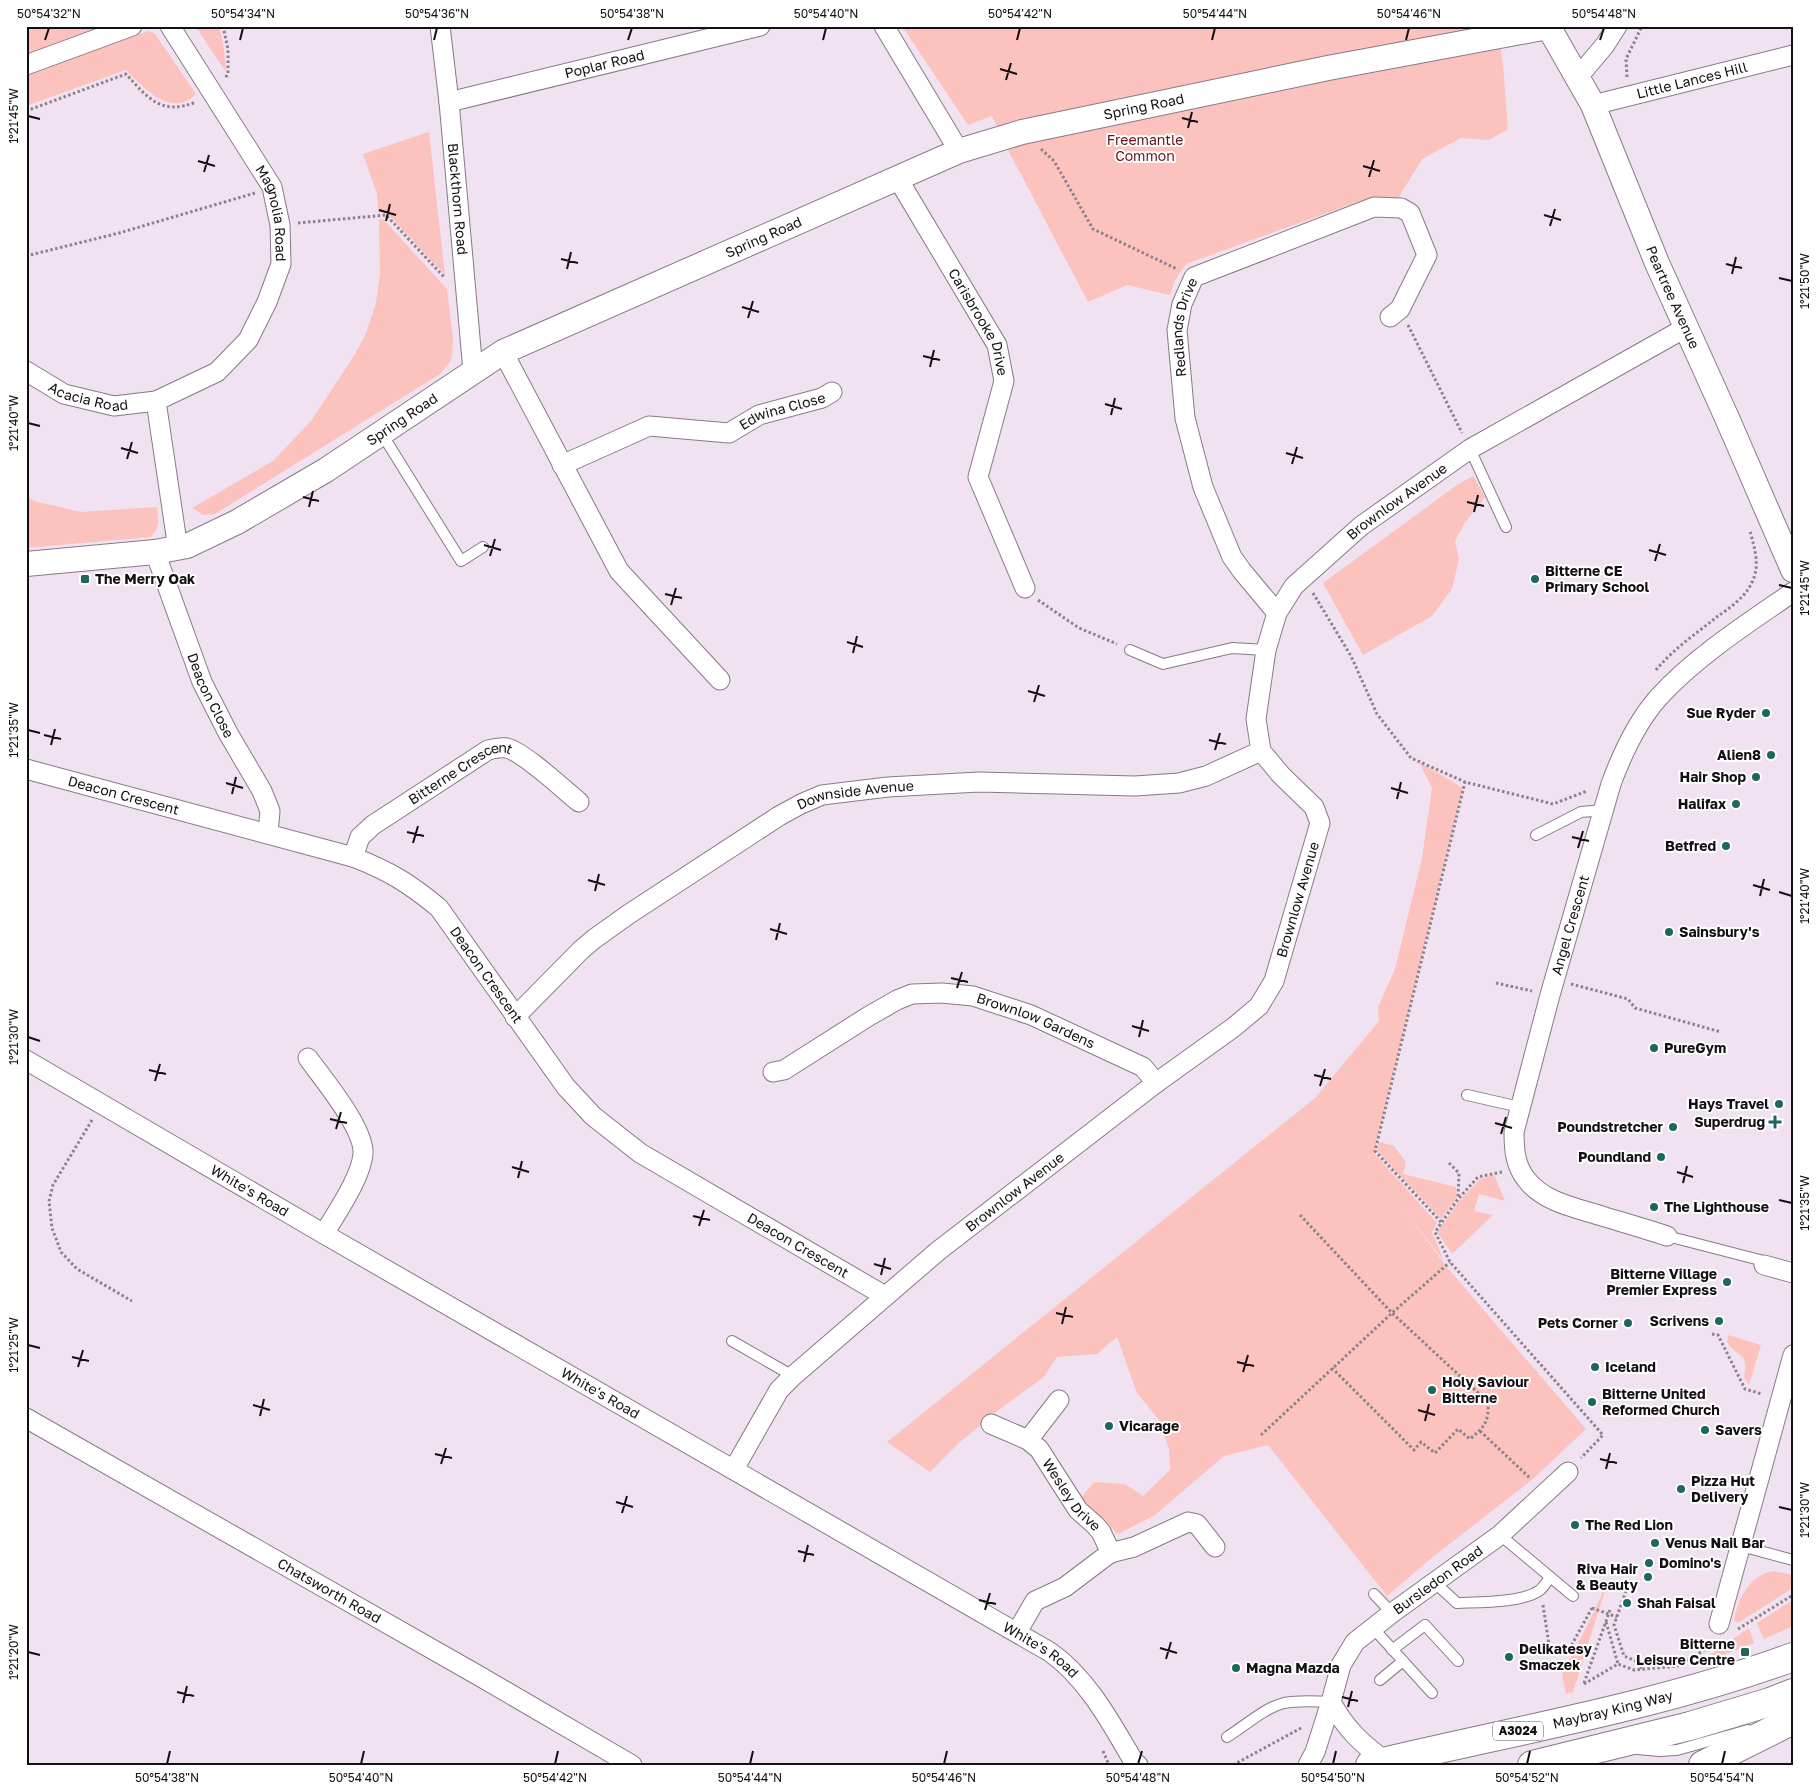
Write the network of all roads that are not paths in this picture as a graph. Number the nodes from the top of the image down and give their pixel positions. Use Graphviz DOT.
graph roads {
  1 [pos="132,26"];
  2 [pos="170,26"];
  3 [pos="440,26"];
  4 [pos="760,26"];
  5 [pos="884,26"];
  6 [pos="1548,26"];
  7 [pos="1617,26"];
  8 [pos="1793,54"];
  9 [pos="26,64"];
  10 [pos="1578,77"];
  11 [pos="449,102"];
  12 [pos="1593,105"];
  13 [pos="960,151"];
  14 [pos="898,178"];
  15 [pos="1395,313"];
  16 [pos="1687,327"];
  17 [pos="503,352"];
  18 [pos="26,371"];
  19 [pos="472,371"];
  20 [pos="832,392"];
  21 [pos="156,401"];
  22 [pos="382,434"];
  23 [pos="1470,449"];
  24 [pos="562,464"];
  25 [pos="1506,527"];
  26 [pos="483,547"];
  27 [pos="178,549"];
  28 [pos="155,552"];
  29 [pos="26,564"];
  30 [pos="1793,570"];
  31 [pos="1025,588"];
  32 [pos="1793,592"];
  33 [pos="1277,613"];
  34 [pos="1130,650"];
  35 [pos="1266,650"];
  36 [pos="720,680"];
  37 [pos="1262,751"];
  38 [pos="26,769"];
  39 [pos="579,802"];
  40 [pos="1604,810"];
  41 [pos="268,833"];
  42 [pos="1536,835"];
  43 [pos="353,857"];
  44 [pos="515,1017"];
  45 [pos="308,1058"];
  46 [pos="26,1060"];
  47 [pos="773,1072"];
  48 [pos="1156,1083"];
  49 [pos="1467,1095"];
  50 [pos="1520,1107"];
  51 [pos="324,1234"];
  52 [pos="1667,1236"];
  53 [pos="1764,1264"];
  54 [pos="1793,1274"];
  55 [pos="885,1296"];
  56 [pos="732,1341"];
  57 [pos="1793,1355"];
  58 [pos="793,1376"];
  59 [pos="1059,1400"];
  60 [pos="26,1418"];
  61 [pos="991,1424"];
  62 [pos="1028,1440"];
  63 [pos="734,1469"];
  64 [pos="1568,1472"];
  65 [pos="1500,1535"];
  66 [pos="1741,1546"];
  67 [pos="1215,1547"];
  68 [pos="1111,1553"];
  69 [pos="1793,1560"];
  70 [pos="1550,1578"];
  71 [pos="1434,1582"];
  72 [pos="1374,1594"];
  73 [pos="1573,1596"];
  74 [pos="1392,1613"];
  75 [pos="1719,1624"];
  76 [pos="1373,1628"];
  77 [pos="1018,1632"];
  78 [pos="1392,1650"];
  79 [pos="1793,1657"];
  80 [pos="1403,1661"];
  81 [pos="1458,1661"];
  82 [pos="1380,1680"];
  83 [pos="1432,1693"];
  84 [pos="1793,1693"];
  85 [pos="1651,1701"];
  86 [pos="1331,1702"];
  87 [pos="1793,1719"];
  88 [pos="1228,1738"];
  89 [pos="1609,1754"];
  90 [pos="1378,1763"];
  91 [pos="1135,1764"];
  92 [pos="1543,1764"];
  93 [pos="632,1765"];
  94 [pos="1308,1765"];
  95 [pos="1703,1765"];
  1 -- 9 [label="street"];
  2 -- 21 [label="street, Magnolia Road"];
  3 -- 11 [label="street, Blackthorn Road"];
  4 -- 11 [label="street, Poplar Road"];
  5 -- 13 [label="street"];
  6 -- 10 [label="street, Peartree Avenue"];
  6 -- 13 [label="street, Spring Road"];
  7 -- 10 [label="street"];
  8 -- 12 [label="street, Little Lances Hill"];
  10 -- 12 [label="street, Peartree Avenue"];
  11 -- 19 [label="street, Blackthorn Road"];
  12 -- 16 [label="street, Peartree Avenue"];
  13 -- 14 [label="street, Spring Road"];
  14 -- 17 [label="street, Spring Road"];
  14 -- 31 [label="street, Carisbrooke Drive"];
  15 -- 33 [label="street, Redlands Drive"];
  16 -- 23 [label="street, Brownlow Avenue"];
  16 -- 30 [label="street, Peartree Avenue"];
  17 -- 19 [label="street, Spring Road"];
  17 -- 24 [label="street"];
  18 -- 21 [label="street, Acacia Road"];
  19 -- 22 [label="street, Spring Road"];
  20 -- 24 [label="street, Edwina Close"];
  21 -- 27 [label="street"];
  22 -- 26 [label="lane"];
  22 -- 27 [label="street, Spring Road"];
  23 -- 25 [label="lane"];
  23 -- 33 [label="street, Brownlow Avenue"];
  24 -- 36 [label="street"];
  27 -- 28 [label="street, Spring Road"];
  28 -- 29 [label="street, Spring Road"];
  28 -- 41 [label="street, Deacon Close"];
  32 -- 40 [label="street, Angel Crescent"];
  33 -- 35 [label="street, Brownlow Avenue"];
  34 -- 35 [label="lane"];
  35 -- 37 [label="street, Brownlow Avenue"];
  37 -- 44 [label="street, Downside Avenue"];
  37 -- 48 [label="street, Brownlow Avenue"];
  38 -- 41 [label="street, Deacon Crescent"];
  39 -- 43 [label="street, Bitterne Crescent"];
  40 -- 42 [label="lane"];
  40 -- 50 [label="street, Angel Crescent"];
  41 -- 43 [label="street, Deacon Crescent"];
  43 -- 44 [label="street, Deacon Crescent"];
  44 -- 55 [label="street, Deacon Crescent"];
  45 -- 51 [label="street"];
  46 -- 51 [label="street, White's Road"];
  47 -- 48 [label="street, Brownlow Gardens"];
  48 -- 55 [label="street, Brownlow Avenue"];
  49 -- 50 [label="lane"];
  50 -- 52 [label="street, Angel Crescent"];
  51 -- 63 [label="street, White's Road"];
  52 -- 53 [label="lane"];
  53 -- 54 [label="street"];
  55 -- 58 [label="street, Brownlow Avenue"];
  56 -- 58 [label="lane"];
  57 -- 66 [label="street"];
  58 -- 63 [label="street, Brownlow Avenue"];
  59 -- 62 [label="street"];
  60 -- 93 [label="street, Chatsworth Road"];
  61 -- 62 [label="street, Wesley Drive"];
  62 -- 68 [label="street, Wesley Drive"];
  63 -- 77 [label="street, White's Road"];
  64 -- 65 [label="street, Bursledon Road"];
  65 -- 70 [label="lane"];
  65 -- 71 [label="street, Bursledon Road"];
  66 -- 69 [label="lane"];
  66 -- 75 [label="street"];
  67 -- 68 [label="street"];
  68 -- 77 [label="street"];
  70 -- 71 [label="lane"];
  70 -- 73 [label="lane"];
  71 -- 74 [label="street, Bursledon Road"];
  72 -- 74 [label="lane"];
  74 -- 76 [label="street, Bursledon Road"];
  76 -- 78 [label="lane"];
  76 -- 86 [label="street, Bursledon Road"];
  77 -- 91 [label="street, White's Road"];
  78 -- 80 [label="lane"];
  78 -- 81 [label="lane"];
  79 -- 85 [label="main road, Maybray King Way / A3024"];
  80 -- 82 [label="lane"];
  80 -- 83 [label="lane"];
  84 -- 89 [label="main road"];
  85 -- 89 [label="main road"];
  85 -- 90 [label="main road, Maybray King Way / A3024"];
  86 -- 88 [label="lane"];
  86 -- 90 [label="street"];
  86 -- 94 [label="street, Bursledon Road"];
  87 -- 89 [label="lane"];
  87 -- 95 [label="main road"];
  89 -- 92 [label="main road"];
}
